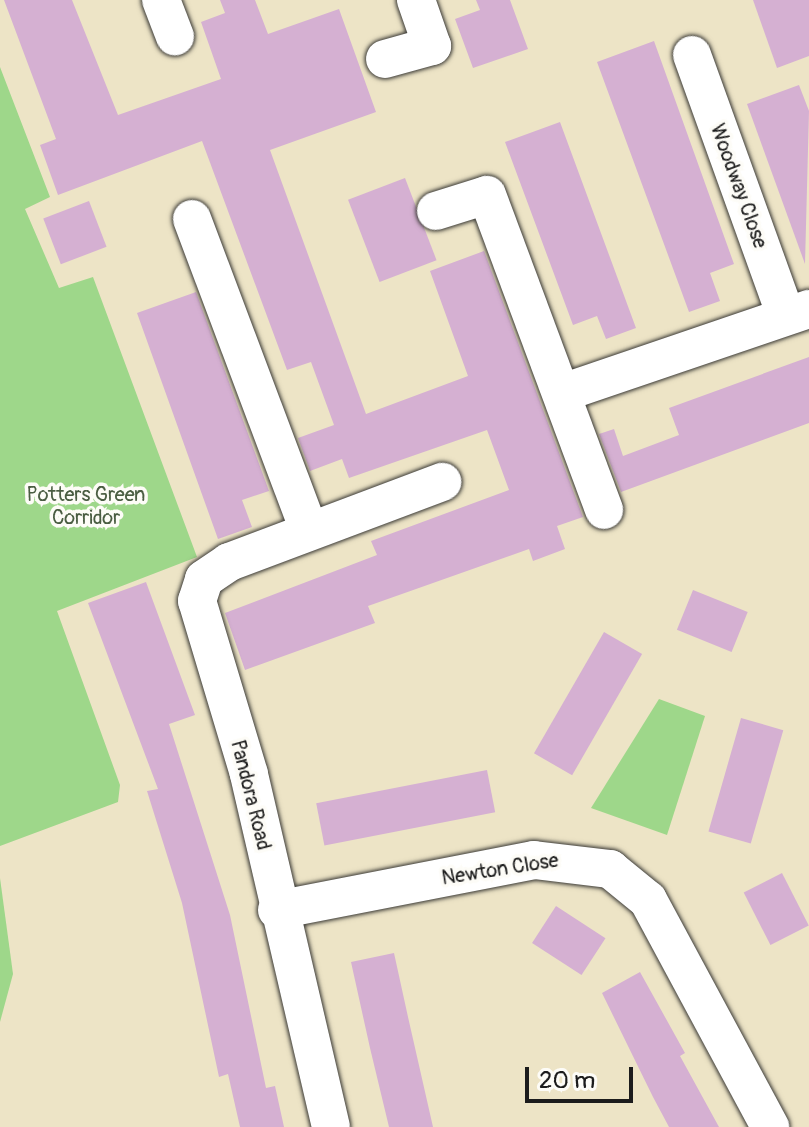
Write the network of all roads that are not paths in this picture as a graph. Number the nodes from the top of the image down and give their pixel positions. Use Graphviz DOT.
graph roads {
  1 [pos="161,0"];
  2 [pos="416,0"];
  3 [pos="175,36"];
  4 [pos="692,55"];
  5 [pos="385,59"];
  6 [pos="436,211"];
  7 [pos="192,219"];
  8 [pos="798,312"];
  9 [pos="562,393"];
  10 [pos="442,482"];
  11 [pos="604,510"];
  12 [pos="309,531"];
  13 [pos="277,910"];
  14 [pos="331,1127"];
  15 [pos="770,1127"];
  1 -- 3 [label="street"];
  2 -- 5 [label="street"];
  4 -- 8 [label="street, Woodway Close"];
  6 -- 9 [label="street"];
  7 -- 12 [label="street"];
  8 -- 9 [label="street, Woodway Close"];
  9 -- 11 [label="street"];
  10 -- 12 [label="street, Pandora Road"];
  12 -- 13 [label="street, Pandora Road"];
  13 -- 14 [label="street, Pandora Road"];
  13 -- 15 [label="street, Newton Close"];
}
